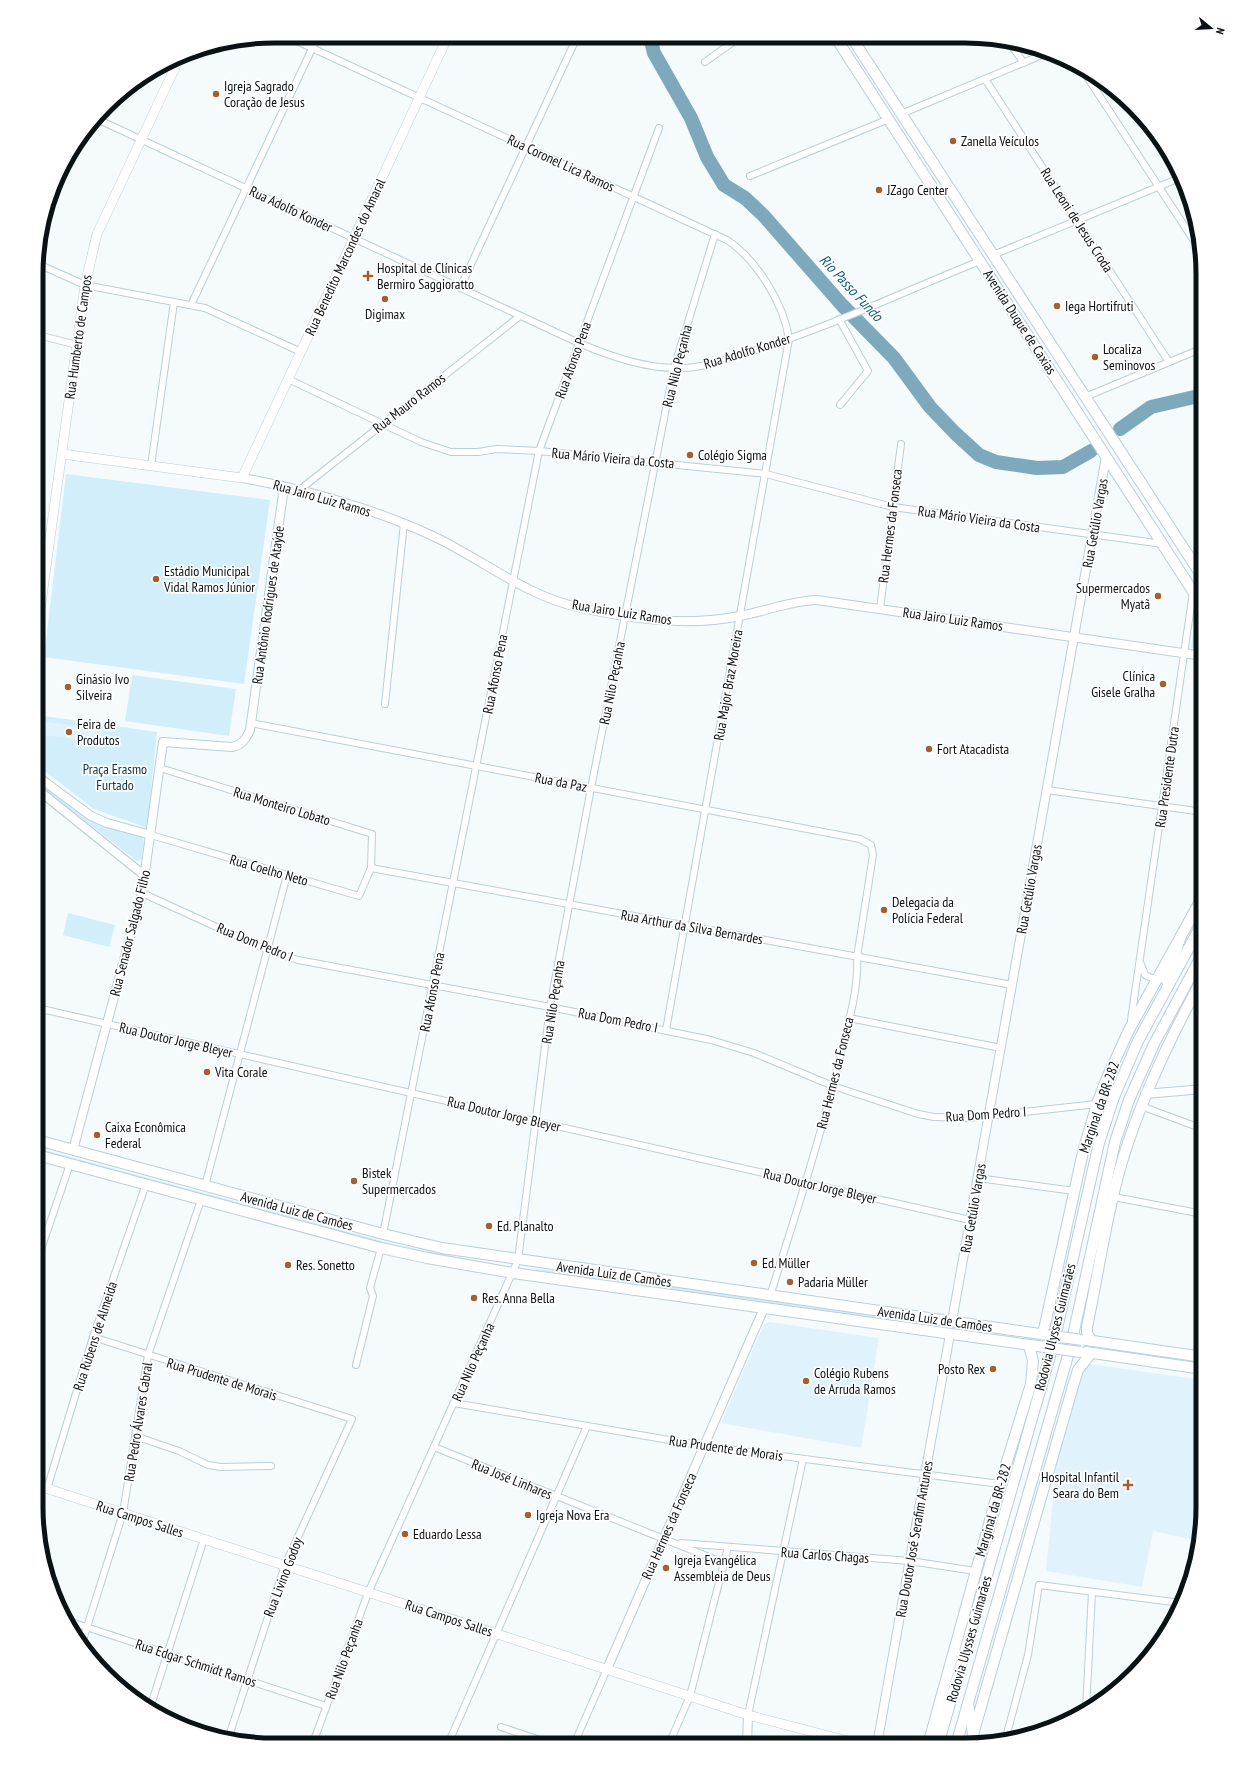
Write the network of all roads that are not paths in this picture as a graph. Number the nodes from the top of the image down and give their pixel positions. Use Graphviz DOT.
graph roads {
  1 [pos="301,43"];
  2 [pos="314,43"];
  3 [pos="445,43"];
  4 [pos="574,43"];
  5 [pos="732,43"];
  6 [pos="839,43"];
  7 [pos="855,43"];
  8 [pos="312,48"];
  9 [pos="1013,48"];
  10 [pos="1041,55"];
  11 [pos="705,62"];
  12 [pos="1024,63"];
  13 [pos="175,66"];
  14 [pos="986,78"];
  15 [pos="1088,78"];
  16 [pos="420,98"];
  17 [pos="901,114"];
  18 [pos="889,119"];
  19 [pos="101,121"];
  20 [pos="659,128"];
  21 [pos="140,139"];
  22 [pos="526,147"];
  23 [pos="750,176"];
  24 [pos="1175,179"];
  25 [pos="1158,186"];
  26 [pos="246,189"];
  27 [pos="634,196"];
  28 [pos="1077,220"];
  29 [pos="715,234"];
  30 [pos="354,238"];
  31 [pos="1193,240"];
  32 [pos="993,255"];
  33 [pos="980,260"];
  34 [pos="43,266"];
  35 [pos="85,285"];
  36 [pos="460,288"];
  37 [pos="174,302"];
  38 [pos="192,305"];
  39 [pos="520,316"];
  40 [pos="839,319"];
  41 [pos="43,336"];
  42 [pos="790,340"];
  43 [pos="579,343"];
  44 [pos="77,345"];
  45 [pos="1196,351"];
  46 [pos="301,352"];
  47 [pos="1169,362"];
  48 [pos="674,368"];
  49 [pos="288,378"];
  50 [pos="1085,397"];
  51 [pos="840,405"];
  52 [pos="382,424"];
  53 [pos="901,444"];
  54 [pos="539,451"];
  55 [pos="62,454"];
  56 [pos="1106,457"];
  57 [pos="656,462"];
  58 [pos="151,466"];
  59 [pos="766,474"];
  60 [pos="242,478"];
  61 [pos="284,487"];
  62 [pos="298,491"];
  63 [pos="893,507"];
  64 [pos="404,523"];
  65 [pos="1092,535"];
  66 [pos="1163,544"];
  67 [pos="1196,567"];
  68 [pos="43,580"];
  69 [pos="513,582"];
  70 [pos="1193,592"];
  71 [pos="1196,596"];
  72 [pos="880,609"];
  73 [pos="625,615"];
  74 [pos="740,616"];
  75 [pos="1074,637"];
  76 [pos="1185,653"];
  77 [pos="1196,655"];
  78 [pos="385,704"];
  79 [pos="251,723"];
  80 [pos="477,766"];
  81 [pos="160,768"];
  82 [pos="43,780"];
  83 [pos="591,788"];
  84 [pos="1047,790"];
  85 [pos="43,794"];
  86 [pos="1163,807"];
  87 [pos="705,810"];
  88 [pos="1196,811"];
  89 [pos="151,835"];
  90 [pos="871,845"];
  91 [pos="371,868"];
  92 [pos="287,875"];
  93 [pos="145,876"];
  94 [pos="453,883"];
  95 [pos="142,893"];
  96 [pos="569,904"];
  97 [pos="1196,909"];
  98 [pos="685,925"];
  99 [pos="1196,934"];
  100 [pos="1181,936"];
  101 [pos="267,950"];
  102 [pos="857,957"];
  103 [pos="1141,962"];
  104 [pos="1196,966"];
  105 [pos="1196,975"];
  106 [pos="1156,980"];
  107 [pos="1012,985"];
  108 [pos="433,986"];
  109 [pos="1196,990"];
  110 [pos="1182,992"];
  111 [pos="1162,995"];
  112 [pos="550,1007"];
  113 [pos="43,1009"];
  114 [pos="849,1018"];
  115 [pos="107,1024"];
  116 [pos="666,1030"];
  117 [pos="1129,1030"];
  118 [pos="1001,1048"];
  119 [pos="240,1054"];
  120 [pos="833,1086"];
  121 [pos="1196,1090"];
  122 [pos="412,1093"];
  123 [pos="1145,1094"];
  124 [pos="1097,1104"];
  125 [pos="1141,1106"];
  126 [pos="989,1116"];
  127 [pos="536,1122"];
  128 [pos="1196,1126"];
  129 [pos="43,1142"];
  130 [pos="73,1150"];
  131 [pos="43,1157"];
  132 [pos="70,1164"];
  133 [pos="978,1178"];
  134 [pos="806,1183"];
  135 [pos="146,1184"];
  136 [pos="205,1186"];
  137 [pos="1074,1191"];
  138 [pos="1114,1197"];
  139 [pos="201,1200"];
  140 [pos="1196,1213"];
  141 [pos="970,1220"];
  142 [pos="383,1234"];
  143 [pos="43,1243"];
  144 [pos="381,1248"];
  145 [pos="518,1260"];
  146 [pos="513,1273"];
  147 [pos="770,1296"];
  148 [pos="764,1308"];
  149 [pos="952,1321"];
  150 [pos="950,1334"];
  151 [pos="1045,1334"];
  152 [pos="93,1337"];
  153 [pos="1092,1341"];
  154 [pos="1029,1345"];
  155 [pos="1091,1353"];
  156 [pos="148,1355"];
  157 [pos="1196,1356"];
  158 [pos="356,1365"];
  159 [pos="1196,1368"];
  160 [pos="454,1403"];
  161 [pos="352,1419"];
  162 [pos="587,1426"];
  163 [pos="135,1436"];
  164 [pos="704,1446"];
  165 [pos="434,1448"];
  166 [pos="803,1459"];
  167 [pos="271,1466"];
  168 [pos="925,1474"];
  169 [pos="1000,1484"];
  170 [pos="43,1488"];
  171 [pos="47,1489"];
  172 [pos="556,1496"];
  173 [pos="124,1513"];
  174 [pos="664,1539"];
  175 [pos="204,1540"];
  176 [pos="673,1543"];
  177 [pos="728,1547"];
  178 [pos="783,1551"];
  179 [pos="910,1561"];
  180 [pos="724,1563"];
  181 [pos="285,1565"];
  182 [pos="975,1571"];
  183 [pos="368,1592"];
  184 [pos="1092,1592"];
  185 [pos="1175,1602"];
  186 [pos="74,1623"];
  187 [pos="87,1627"];
  188 [pos="496,1634"];
  189 [pos="84,1638"];
  190 [pos="168,1654"];
  191 [pos="607,1670"];
  192 [pos="247,1680"];
  193 [pos="955,1685"];
  194 [pos="690,1696"];
  195 [pos="968,1702"];
  196 [pos="152,1703"];
  197 [pos="1086,1704"];
  198 [pos="326,1706"];
  199 [pos="748,1715"];
  200 [pos="501,1727"];
  201 [pos="933,1728"];
  202 [pos="230,1734"];
  203 [pos="973,1734"];
  204 [pos="1007,1734"];
  205 [pos="315,1738"];
  206 [pos="451,1738"];
  207 [pos="534,1738"];
  208 [pos="577,1738"];
  209 [pos="672,1738"];
  210 [pos="747,1738"];
  211 [pos="836,1738"];
  212 [pos="878,1738"];
  213 [pos="930,1738"];
  214 [pos="940,1738"];
  215 [pos="958,1738"];
  216 [pos="972,1738"];
  1 -- 8 [label="street, Rua Coronel Lica Ramos"];
  2 -- 8 [label="street"];
  3 -- 16 [label="main road, Rua Benedito Marcondes do Amaral"];
  4 -- 22 [label="street"];
  5 -- 11 [label="street"];
  6 -- 18 [label="main road, Avenida Duque de Caxias"];
  7 -- 17 [label="main road, Avenida Duque de Caxias"];
  8 -- 16 [label="street, Rua Coronel Lica Ramos"];
  8 -- 26 [label="street"];
  9 -- 12 [label="street"];
  10 -- 12 [label="street"];
  12 -- 14 [label="street"];
  13 -- 21 [label="main road, Rua Humberto de Campos"];
  14 -- 17 [label="street"];
  14 -- 28 [label="street, Rua Leoni de Jesus Croda"];
  15 -- 25 [label="street"];
  16 -- 22 [label="street, Rua Coronel Lica Ramos"];
  16 -- 30 [label="main road, Rua Benedito Marcondes do Amaral"];
  17 -- 32 [label="main road, Avenida Duque de Caxias"];
  18 -- 23 [label="street"];
  18 -- 33 [label="main road, Avenida Duque de Caxias"];
  19 -- 21 [label="street, Rua Adolfo Konder"];
  20 -- 27 [label="street, Rua Afonso Pena"];
  21 -- 26 [label="street, Rua Adolfo Konder"];
  21 -- 35 [label="main road, Rua Humberto de Campos"];
  22 -- 27 [label="street, Rua Coronel Lica Ramos"];
  22 -- 36 [label="street"];
  24 -- 25 [label="street"];
  25 -- 28 [label="street"];
  25 -- 31 [label="street"];
  26 -- 30 [label="street, Rua Adolfo Konder"];
  26 -- 38 [label="street"];
  27 -- 29 [label="street, Rua Coronel Lica Ramos"];
  27 -- 43 [label="street, Rua Afonso Pena"];
  28 -- 32 [label="street"];
  28 -- 47 [label="street, Rua Leoni de Jesus Croda"];
  29 -- 42 [label="street, Rua Coronel Lica Ramos"];
  29 -- 48 [label="street, Rua Nilo Peçanha"];
  30 -- 36 [label="street, Rua Adolfo Konder"];
  30 -- 46 [label="main road, Rua Benedito Marcondes do Amaral"];
  32 -- 50 [label="main road, Avenida Duque de Caxias"];
  33 -- 40 [label="street, Rua Adolfo Konder"];
  33 -- 56 [label="main road, Avenida Duque de Caxias"];
  34 -- 35 [label="street"];
  35 -- 37 [label="street"];
  35 -- 44 [label="main road, Rua Humberto de Campos"];
  36 -- 39 [label="street, Rua Adolfo Konder"];
  37 -- 38 [label="street"];
  37 -- 58 [label="street"];
  38 -- 46 [label="street"];
  39 -- 43 [label="street, Rua Adolfo Konder"];
  39 -- 52 [label="street, Rua Mauro Ramos"];
  40 -- 42 [label="street, Rua Adolfo Konder"];
  40 -- 51 [label="street"];
  41 -- 44 [label="street"];
  42 -- 48 [label="street, Rua Adolfo Konder"];
  42 -- 59 [label="street, Rua Major Braz Moreira"];
  43 -- 48 [label="street, Rua Adolfo Konder"];
  43 -- 54 [label="street, Rua Afonso Pena"];
  44 -- 55 [label="main road, Rua Humberto de Campos"];
  45 -- 47 [label="street"];
  46 -- 49 [label="main road, Rua Benedito Marcondes do Amaral"];
  47 -- 50 [label="street"];
  48 -- 57 [label="street, Rua Nilo Peçanha"];
  49 -- 52 [label="street, Rua Mário Vieira da Costa"];
  49 -- 60 [label="main road, Rua Benedito Marcondes do Amaral"];
  50 -- 67 [label="main road, Avenida Duque de Caxias"];
  52 -- 54 [label="street, Rua Mário Vieira da Costa"];
  52 -- 62 [label="street, Rua Mauro Ramos"];
  53 -- 63 [label="street, Rua Hermes da Fonseca"];
  54 -- 57 [label="street, Rua Mário Vieira da Costa"];
  54 -- 69 [label="street, Rua Afonso Pena"];
  55 -- 58 [label="main road, Rua Jairo Luiz Ramos"];
  55 -- 68 [label="main road, Rua Humberto de Campos"];
  56 -- 65 [label="street, Rua Getúlio Vargas"];
  56 -- 66 [label="main road, Avenida Duque de Caxias"];
  57 -- 59 [label="street, Rua Mário Vieira da Costa"];
  57 -- 73 [label="street, Rua Nilo Peçanha"];
  58 -- 60 [label="main road, Rua Jairo Luiz Ramos"];
  59 -- 63 [label="street, Rua Mário Vieira da Costa"];
  59 -- 74 [label="street, Rua Major Braz Moreira"];
  60 -- 61 [label="street, Rua Jairo Luiz Ramos"];
  61 -- 62 [label="street, Rua Jairo Luiz Ramos"];
  61 -- 79 [label="street, Rua Antônio Rodrigues de Ataýde"];
  62 -- 64 [label="street, Rua Jairo Luiz Ramos"];
  63 -- 65 [label="street, Rua Mário Vieira da Costa"];
  63 -- 72 [label="street, Rua Hermes da Fonseca"];
  64 -- 69 [label="street, Rua Jairo Luiz Ramos"];
  64 -- 78 [label="street"];
  65 -- 66 [label="street, Rua Mário Vieira da Costa"];
  65 -- 75 [label="street, Rua Getúlio Vargas"];
  66 -- 70 [label="main road, Avenida Duque de Caxias"];
  69 -- 73 [label="street, Rua Jairo Luiz Ramos"];
  69 -- 80 [label="street, Rua Afonso Pena"];
  70 -- 71 [label="main road, Avenida Duque de Caxias"];
  70 -- 76 [label="street, Rua Presidente Dutra"];
  72 -- 74 [label="street, Rua Jairo Luiz Ramos"];
  72 -- 75 [label="street, Rua Jairo Luiz Ramos"];
  73 -- 74 [label="street, Rua Jairo Luiz Ramos"];
  73 -- 83 [label="street, Rua Nilo Peçanha"];
  74 -- 87 [label="street, Rua Major Braz Moreira"];
  75 -- 76 [label="street, Rua Jairo Luiz Ramos"];
  75 -- 84 [label="street, Rua Getúlio Vargas"];
  76 -- 77 [label="street, Rua Jairo Luiz Ramos"];
  76 -- 86 [label="street, Rua Presidente Dutra"];
  79 -- 80 [label="street, Rua da Paz"];
  79 -- 81 [label="street, Rua Senador Salgado Filho"];
  80 -- 83 [label="street, Rua da Paz"];
  80 -- 94 [label="street, Rua Afonso Pena"];
  81 -- 89 [label="street, Rua Senador Salgado Filho"];
  81 -- 91 [label="street, Rua Monteiro Lobato"];
  82 -- 89 [label="street"];
  83 -- 87 [label="street, Rua da Paz"];
  83 -- 96 [label="street, Rua Nilo Peçanha"];
  84 -- 86 [label="street"];
  84 -- 107 [label="street, Rua Getúlio Vargas"];
  85 -- 93 [label="street"];
  86 -- 88 [label="street"];
  86 -- 103 [label="street, Rua Presidente Dutra"];
  87 -- 90 [label="street, Rua da Paz"];
  87 -- 98 [label="street, Rua Major Braz Moreira"];
  89 -- 92 [label="street, Rua Coelho Neto"];
  89 -- 93 [label="street, Rua Senador Salgado Filho"];
  90 -- 102 [label="street, Rua Hermes da Fonseca"];
  91 -- 92 [label="street, Rua Coelho Neto"];
  91 -- 94 [label="street, Rua Arthur da Silva Bernardes"];
  92 -- 101 [label="street"];
  93 -- 95 [label="street, Rua Senador Salgado Filho"];
  94 -- 96 [label="street, Rua Arthur da Silva Bernardes"];
  94 -- 108 [label="street, Rua Afonso Pena"];
  95 -- 101 [label="street, Rua Dom Pedro I"];
  95 -- 115 [label="street, Rua Senador Salgado Filho"];
  96 -- 98 [label="street, Rua Arthur da Silva Bernardes"];
  96 -- 112 [label="street, Rua Nilo Peçanha"];
  97 -- 100 [label="main road, Marginal da BR-282"];
  98 -- 102 [label="street, Rua Arthur da Silva Bernardes"];
  98 -- 116 [label="street, Rua Major Braz Moreira"];
  99 -- 111 [label="main road, Rodovia Ulysses Guimarães"];
  100 -- 106 [label="main road, Marginal da BR-282"];
  100 -- 111 [label="main road"];
  101 -- 108 [label="street, Rua Dom Pedro I"];
  101 -- 119 [label="street"];
  102 -- 107 [label="street, Rua Arthur da Silva Bernardes"];
  102 -- 114 [label="street, Rua Hermes da Fonseca"];
  103 -- 106 [label="street"];
  103 -- 117 [label="street, Rua Presidente Dutra"];
  104 -- 110 [label="main road, Rodovia Ulysses Guimarães"];
  105 -- 110 [label="main road"];
  106 -- 117 [label="main road, Marginal da BR-282"];
  107 -- 118 [label="street, Rua Getúlio Vargas"];
  108 -- 112 [label="street, Rua Dom Pedro I"];
  108 -- 122 [label="street, Rua Afonso Pena"];
  109 -- 123 [label="main road"];
  110 -- 195 [label="main road, Rodovia Ulysses Guimarães"];
  111 -- 193 [label="main road, Rodovia Ulysses Guimarães"];
  112 -- 116 [label="street, Rua Dom Pedro I"];
  112 -- 127 [label="street, Rua Nilo Peçanha"];
  113 -- 115 [label="street, Rua Doutor Jorge Bleyer"];
  114 -- 118 [label="street"];
  114 -- 120 [label="street, Rua Hermes da Fonseca"];
  115 -- 119 [label="street, Rua Doutor Jorge Bleyer"];
  115 -- 130 [label="street, Rua Senador Salgado Filho"];
  116 -- 120 [label="street, Rua Dom Pedro I"];
  117 -- 124 [label="main road, Marginal da BR-282"];
  118 -- 126 [label="street, Rua Getúlio Vargas"];
  119 -- 122 [label="street, Rua Doutor Jorge Bleyer"];
  119 -- 136 [label="street"];
  120 -- 126 [label="street, Rua Dom Pedro I"];
  120 -- 134 [label="street, Rua Hermes da Fonseca"];
  121 -- 123 [label="street"];
  122 -- 127 [label="street, Rua Doutor Jorge Bleyer"];
  122 -- 142 [label="street, Rua Afonso Pena"];
  123 -- 125 [label="main road"];
  124 -- 126 [label="street, Rua Dom Pedro I"];
  124 -- 137 [label="main road, Marginal da BR-282"];
  125 -- 128 [label="street"];
  125 -- 138 [label="main road"];
  126 -- 133 [label="street, Rua Getúlio Vargas"];
  127 -- 134 [label="street, Rua Doutor Jorge Bleyer"];
  127 -- 145 [label="street, Rua Nilo Peçanha"];
  129 -- 130 [label="main road, Avenida Luiz de Camões"];
  130 -- 136 [label="main road, Avenida Luiz de Camões"];
  131 -- 132 [label="main road, Avenida Luiz de Camões"];
  132 -- 135 [label="main road, Avenida Luiz de Camões"];
  132 -- 143 [label="street"];
  133 -- 137 [label="street"];
  133 -- 141 [label="street, Rua Getúlio Vargas"];
  134 -- 141 [label="street, Rua Doutor Jorge Bleyer"];
  134 -- 147 [label="street, Rua Hermes da Fonseca"];
  135 -- 139 [label="main road, Avenida Luiz de Camões"];
  135 -- 152 [label="street, Rua Rubens de Almeida"];
  136 -- 142 [label="main road, Avenida Luiz de Camões"];
  137 -- 151 [label="main road, Marginal da BR-282"];
  138 -- 140 [label="street"];
  138 -- 153 [label="main road"];
  139 -- 144 [label="main road, Avenida Luiz de Camões"];
  139 -- 156 [label="street, Rua Pedro Álvares Cabral"];
  141 -- 149 [label="street, Rua Getúlio Vargas"];
  142 -- 145 [label="main road, Avenida Luiz de Camões"];
  144 -- 146 [label="main road, Avenida Luiz de Camões"];
  144 -- 158 [label="street"];
  145 -- 146 [label="street, Rua Nilo Peçanha"];
  145 -- 147 [label="main road, Avenida Luiz de Camões"];
  146 -- 148 [label="main road, Avenida Luiz de Camões"];
  146 -- 160 [label="street, Rua Nilo Peçanha"];
  147 -- 149 [label="main road, Avenida Luiz de Camões"];
  148 -- 150 [label="main road, Avenida Luiz de Camões"];
  148 -- 164 [label="street, Rua Hermes da Fonseca"];
  149 -- 150 [label="main road"];
  149 -- 151 [label="main road, Avenida Luiz de Camões"];
  150 -- 154 [label="main road, Avenida Luiz de Camões"];
  150 -- 168 [label="street, Rua Doutor José Serafim Antunes"];
  151 -- 153 [label="main road, Avenida Luiz de Camões, bridge"];
  152 -- 156 [label="street, Rua Prudente de Morais"];
  152 -- 171 [label="street, Rua Rubens de Almeida"];
  153 -- 157 [label="main road, Avenida Luiz de Camões"];
  154 -- 155 [label="main road, Avenida Luiz de Camões, bridge"];
  154 -- 169 [label="main road, Marginal da BR-282"];
  155 -- 159 [label="main road, Avenida Luiz de Camões"];
  155 -- 203 [label="main road"];
  156 -- 161 [label="street, Rua Prudente de Morais"];
  156 -- 163 [label="street, Rua Pedro Álvares Cabral"];
  160 -- 162 [label="street, Rua Prudente de Morais"];
  160 -- 165 [label="street, Rua Nilo Peçanha"];
  161 -- 181 [label="street, Rua Livino Godoy"];
  162 -- 164 [label="street, Rua Prudente de Morais"];
  162 -- 172 [label="street"];
  163 -- 167 [label="street"];
  163 -- 173 [label="street, Rua Pedro Álvares Cabral"];
  164 -- 166 [label="street, Rua Prudente de Morais"];
  164 -- 174 [label="street, Rua Hermes da Fonseca"];
  165 -- 172 [label="street, Rua José Linhares"];
  165 -- 183 [label="street, Rua Nilo Peçanha"];
  166 -- 168 [label="street, Rua Prudente de Morais"];
  166 -- 178 [label="street"];
  168 -- 169 [label="street, Rua Prudente de Morais"];
  168 -- 179 [label="street, Rua Doutor José Serafim Antunes"];
  169 -- 182 [label="main road, Marginal da BR-282"];
  170 -- 171 [label="main road, Rua Campos Salles"];
  171 -- 173 [label="main road, Rua Campos Salles"];
  172 -- 174 [label="street, Rua José Linhares"];
  172 -- 188 [label="street"];
  173 -- 175 [label="main road, Rua Campos Salles"];
  173 -- 187 [label="street, Rua Pedro Álvares Cabral"];
  174 -- 176 [label="street, Rua José Linhares"];
  174 -- 191 [label="street, Rua Hermes da Fonseca"];
  175 -- 181 [label="main road, Rua Campos Salles"];
  175 -- 190 [label="street"];
  176 -- 177 [label="street, Rua Carlos Chagas"];
  176 -- 180 [label="street, Rua José Linhares"];
  177 -- 178 [label="street, Rua Carlos Chagas"];
  177 -- 180 [label="street"];
  178 -- 179 [label="street, Rua Carlos Chagas"];
  178 -- 199 [label="street"];
  179 -- 182 [label="street, Rua Carlos Chagas"];
  179 -- 212 [label="street, Rua Doutor José Serafim Antunes"];
  180 -- 194 [label="street"];
  181 -- 183 [label="main road, Rua Campos Salles"];
  181 -- 192 [label="street, Rua Livino Godoy"];
  182 -- 201 [label="main road, Marginal da BR-282"];
  183 -- 188 [label="main road, Rua Campos Salles"];
  183 -- 198 [label="street, Rua Nilo Peçanha"];
  184 -- 185 [label="street"];
  184 -- 197 [label="street"];
  184 -- 204 [label="street"];
  186 -- 187 [label="street, Rua Edgar Schmidt Ramos"];
  187 -- 189 [label="street, Rua Pedro Álvares Cabral"];
  187 -- 190 [label="street, Rua Edgar Schmidt Ramos"];
  188 -- 191 [label="main road, Rua Campos Salles"];
  188 -- 206 [label="street"];
  190 -- 192 [label="street, Rua Edgar Schmidt Ramos"];
  190 -- 196 [label="street"];
  191 -- 194 [label="main road, Rua Campos Salles"];
  191 -- 208 [label="street, Rua Hermes da Fonseca"];
  192 -- 198 [label="street, Rua Edgar Schmidt Ramos"];
  192 -- 202 [label="street, Rua Livino Godoy"];
  193 -- 201 [label="main road"];
  193 -- 214 [label="main road, Rodovia Ulysses Guimarães"];
  194 -- 199 [label="main road, Rua Campos Salles"];
  194 -- 209 [label="street"];
  195 -- 203 [label="main road"];
  195 -- 215 [label="main road, Rodovia Ulysses Guimarães"];
  198 -- 205 [label="street, Rua Nilo Peçanha"];
  199 -- 210 [label="street"];
  199 -- 211 [label="main road, Rua Campos Salles"];
  200 -- 207 [label="street"];
  201 -- 213 [label="main road, Marginal da BR-282"];
  203 -- 216 [label="main road"];
}
